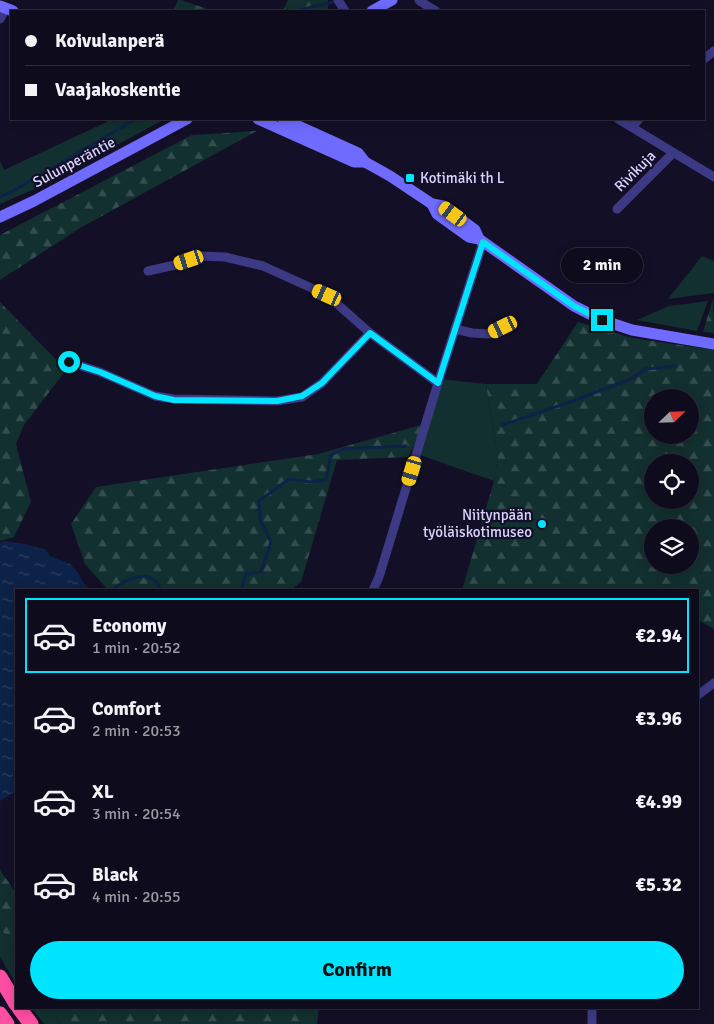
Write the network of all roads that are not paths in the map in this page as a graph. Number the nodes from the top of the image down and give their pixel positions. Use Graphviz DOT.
graph roads {
  1 [pos="392,0"];
  2 [pos="419,0"];
  3 [pos="6,8"];
  4 [pos="374,10"];
  5 [pos="434,10"];
  6 [pos="0,19"];
  7 [pos="185,120"];
  8 [pos="260,120"];
  9 [pos="285,120"];
  10 [pos="620,120"];
  11 [pos="638,120"];
  12 [pos="632,127"];
  13 [pos="673,153"];
  14 [pos="365,162"];
  15 [pos="714,176"];
  16 [pos="617,210"];
  17 [pos="0,217"];
  18 [pos="481,241"];
  19 [pos="148,271"];
  20 [pos="503,327"];
  21 [pos="455,329"];
  22 [pos="370,333"];
  23 [pos="714,344"];
  24 [pos="69,362"];
  25 [pos="438,383"];
  26 [pos="374,589"];
  27 [pos="714,683"];
  28 [pos="699,694"];
  29 [pos="0,977"];
  30 [pos="15,1002"];
  31 [pos="20,1009"];
  32 [pos="592,1009"];
  33 [pos="0,1014"];
  34 [pos="7,1024"];
  35 [pos="31,1024"];
  36 [pos="592,1024"];
  1 -- 4 [label="main road"];
  2 -- 5 [label="street"];
  3 -- 6 [label="street"];
  7 -- 17 [label="main road, Sulunperäntie"];
  8 -- 14 [label="main road"];
  9 -- 14 [label="main road"];
  10 -- 12 [label="street"];
  11 -- 12 [label="street"];
  12 -- 13 [label="street"];
  13 -- 15 [label="street"];
  13 -- 16 [label="street, Rivikuja"];
  14 -- 18 [label="main road"];
  18 -- 21 [label="street"];
  18 -- 23 [label="main road"];
  19 -- 22 [label="street"];
  20 -- 21 [label="street"];
  21 -- 25 [label="street"];
  22 -- 24 [label="street"];
  22 -- 25 [label="street"];
  25 -- 26 [label="street"];
  27 -- 28 [label="street"];
  29 -- 30 [label="highway"];
  31 -- 35 [label="highway"];
  32 -- 36 [label="street"];
  33 -- 34 [label="highway"];
}
